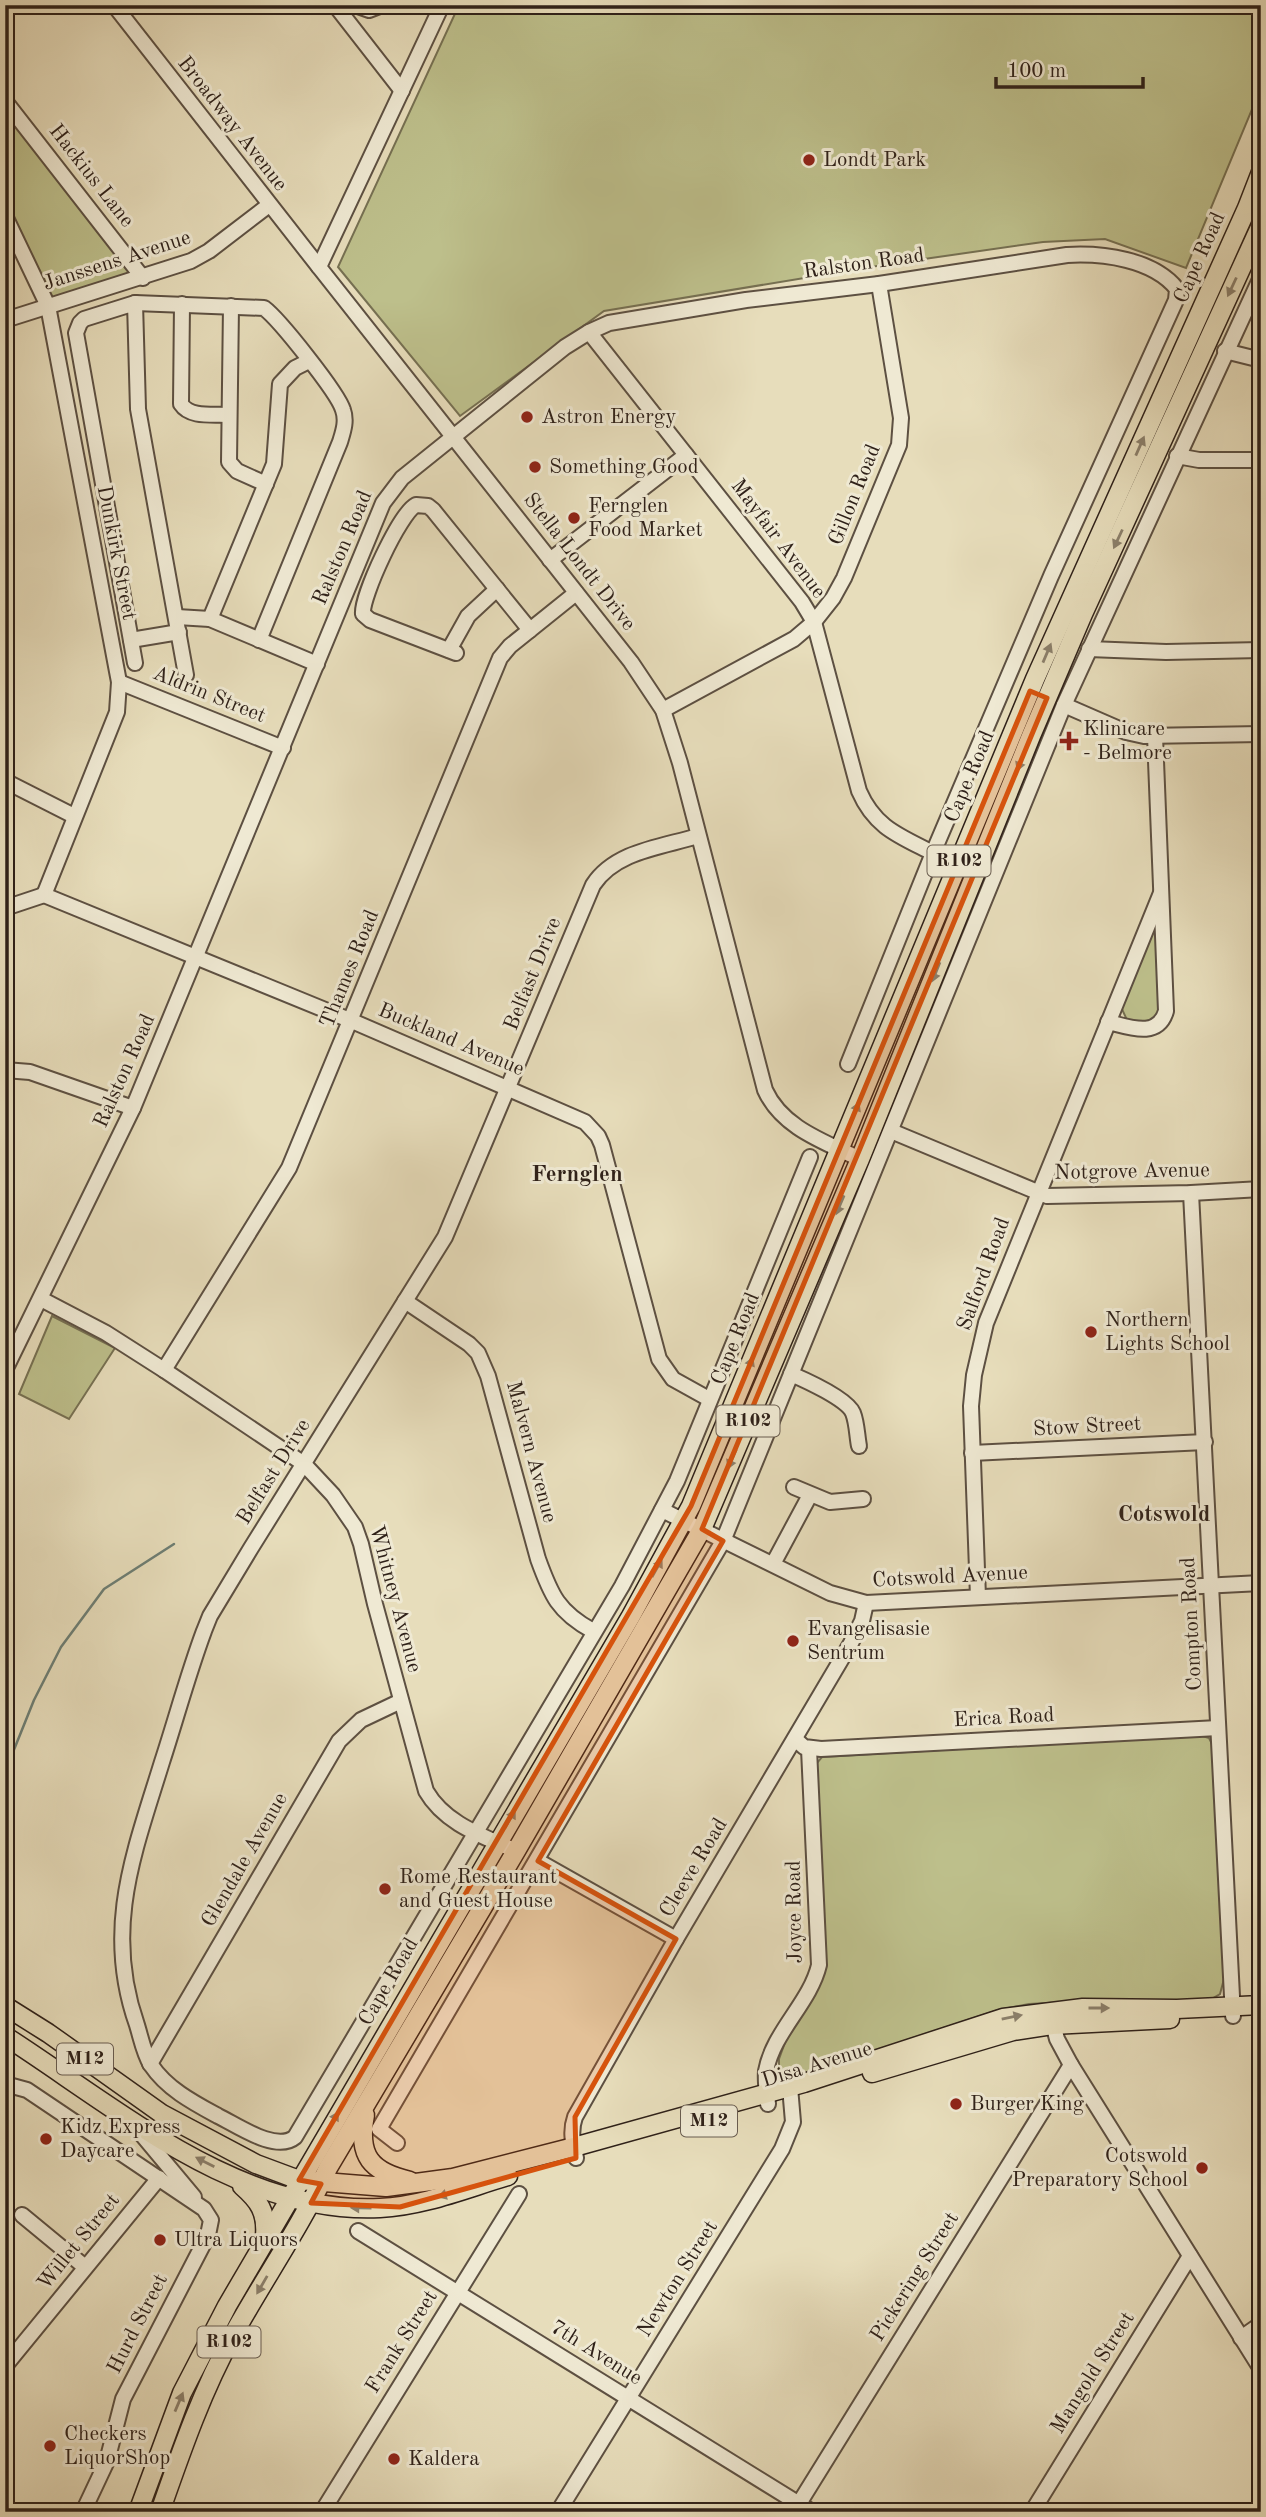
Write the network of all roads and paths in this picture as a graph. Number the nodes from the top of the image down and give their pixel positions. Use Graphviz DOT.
graph roads {
  1 [pos="114,5"];
  2 [pos="335,5"];
  3 [pos="355,5"];
  4 [pos="382,5"];
  5 [pos="442,5"];
  6 [pos="402,90"];
  7 [pos="5,101"];
  8 [pos="1261,172"];
  9 [pos="269,205"];
  10 [pos="5,216"];
  11 [pos="1261,225"];
  12 [pos="319,267"];
  13 [pos="1261,277"];
  14 [pos="143,278"];
  15 [pos="879,284"];
  16 [pos="1177,289"];
  17 [pos="135,303"];
  18 [pos="182,304"];
  19 [pos="48,306"];
  20 [pos="231,306"];
  21 [pos="5,320"];
  22 [pos="589,332"];
  23 [pos="1225,351"];
  24 [pos="1261,360"];
  25 [pos="309,361"];
  26 [pos="228,415"];
  27 [pos="453,436"];
  28 [pos="686,454"];
  29 [pos="1177,456"];
  30 [pos="1261,464"];
  31 [pos="266,484"];
  32 [pos="550,560"];
  33 [pos="497,589"];
  34 [pos="576,593"];
  35 [pos="177,617"];
  36 [pos="210,620"];
  37 [pos="814,622"];
  38 [pos="530,629"];
  39 [pos="179,632"];
  40 [pos="259,639"];
  41 [pos="131,640"];
  42 [pos="1089,649"];
  43 [pos="1261,650"];
  44 [pos="135,663"];
  45 [pos="317,664"];
  46 [pos="186,675"];
  47 [pos="118,682"];
  48 [pos="1039,694"];
  49 [pos="1064,705"];
  50 [pos="663,710"];
  51 [pos="1261,734"];
  52 [pos="1155,736"];
  53 [pos="283,748"];
  54 [pos="5,780"];
  55 [pos="74,816"];
  56 [pos="698,836"];
  57 [pos="933,853"];
  58 [pos="1161,893"];
  59 [pos="44,895"];
  60 [pos="5,908"];
  61 [pos="196,959"];
  62 [pos="352,1021"];
  63 [pos="1108,1022"];
  64 [pos="848,1064"];
  65 [pos="5,1070"];
  66 [pos="509,1087"];
  67 [pos="133,1108"];
  68 [pos="891,1131"];
  69 [pos="839,1149"];
  70 [pos="810,1157"];
  71 [pos="860,1159"];
  72 [pos="1261,1189"];
  73 [pos="1038,1193"];
  74 [pos="1191,1193"];
  75 [pos="41,1299"];
  76 [pos="405,1301"];
  77 [pos="5,1370"];
  78 [pos="164,1370"];
  79 [pos="791,1374"];
  80 [pos="709,1399"];
  81 [pos="1205,1442"];
  82 [pos="859,1446"];
  83 [pos="972,1453"];
  84 [pos="304,1464"];
  85 [pos="794,1487"];
  86 [pos="810,1495"];
  87 [pos="863,1499"];
  88 [pos="662,1510"];
  89 [pos="684,1520"];
  90 [pos="702,1529"];
  91 [pos="723,1541"];
  92 [pos="773,1564"];
  93 [pos="1261,1583"];
  94 [pos="1211,1585"];
  95 [pos="978,1597"];
  96 [pos="866,1603"];
  97 [pos="593,1630"];
  98 [pos="401,1701"];
  99 [pos="1218,1728"];
  100 [pos="795,1739"];
  101 [pos="809,1749"];
  102 [pos="474,1832"];
  103 [pos="497,1842"];
  104 [pos="516,1851"];
  105 [pos="538,1861"];
  106 [pos="676,1940"];
  107 [pos="1261,2005"];
  108 [pos="5,2006"];
  109 [pos="1232,2011"];
  110 [pos="1261,2015"];
  111 [pos="1052,2018"];
  112 [pos="1261,2025"];
  113 [pos="5,2036"];
  114 [pos="150,2064"];
  115 [pos="1071,2065"];
  116 [pos="5,2084"];
  117 [pos="791,2092"];
  118 [pos="768,2098"];
  119 [pos="367,2105"];
  120 [pos="129,2119"];
  121 [pos="295,2137"];
  122 [pos="397,2143"];
  123 [pos="575,2152"];
  124 [pos="231,2176"];
  125 [pos="159,2178"];
  126 [pos="299,2180"];
  127 [pos="321,2184"];
  128 [pos="421,2184"];
  129 [pos="519,2194"];
  130 [pos="290,2199"];
  131 [pos="312,2203"];
  132 [pos="204,2209"];
  133 [pos="22,2215"];
  134 [pos="358,2231"];
  135 [pos="264,2240"];
  136 [pos="1190,2256"];
  137 [pos="85,2267"];
  138 [pos="457,2292"];
  139 [pos="1261,2325"];
  140 [pos="1241,2338"];
  141 [pos="5,2366"];
  142 [pos="1261,2370"];
  143 [pos="628,2398"];
  144 [pos="802,2509"];
  145 [pos="83,2512"];
  146 [pos="138,2512"];
  147 [pos="160,2512"];
  148 [pos="322,2512"];
  149 [pos="558,2512"];
  150 [pos="1032,2512"];
  1 -- 9 [label="street, Broadway Avenue"];
  2 -- 6 [label="street"];
  3 -- 4 [label="street"];
  5 -- 6 [label="street"];
  6 -- 12 [label="street"];
  7 -- 14 [label="street, Hackius Lane"];
  48 -- 8 [label="main road, Cape Road / R102, one-way"];
  9 -- 12 [label="street, Broadway Avenue"];
  9 -- 14 [label="street, Janssens Avenue"];
  10 -- 19 [label="street, Dunkirk Street"];
  11 -- 48 [label="main road, Cape Road / R102, one-way"];
  12 -- 27 [label="street, Stella Londt Drive"];
  13 -- 23 [label="street"];
  14 -- 19 [label="street, Janssens Avenue"];
  15 -- 16 [label="street, Ralston Road"];
  15 -- 22 [label="street, Ralston Road"];
  15 -- 37 [label="street, Gillon Road"];
  16 -- 57 [label="street, Cape Road"];
  17 -- 18 [label="street"];
  17 -- 35 [label="street"];
  17 -- 41 [label="street"];
  18 -- 20 [label="street"];
  18 -- 26 [label="street"];
  19 -- 21 [label="street, Janssens Avenue"];
  19 -- 47 [label="street, Dunkirk Street"];
  20 -- 25 [label="street"];
  20 -- 26 [label="street"];
  22 -- 27 [label="street, Ralston Road"];
  22 -- 28 [label="street, Mayfair Avenue"];
  23 -- 24 [label="street"];
  23 -- 29 [label="street"];
  25 -- 31 [label="street"];
  25 -- 40 [label="street"];
  26 -- 31 [label="street"];
  27 -- 32 [label="street, Stella Londt Drive"];
  27 -- 45 [label="street, Ralston Road"];
  28 -- 32 [label="street"];
  28 -- 37 [label="street, Mayfair Avenue"];
  29 -- 30 [label="street"];
  29 -- 42 [label="street"];
  31 -- 36 [label="street"];
  32 -- 34 [label="street, Stella Londt Drive"];
  33 -- 33 [label="street"];
  33 -- 38 [label="street"];
  34 -- 38 [label="street, Thames Road"];
  34 -- 50 [label="street, Stella Londt Drive"];
  35 -- 36 [label="street"];
  35 -- 39 [label="street"];
  36 -- 40 [label="street"];
  37 -- 50 [label="street, Gillon Road"];
  37 -- 57 [label="street, Mayfair Avenue"];
  38 -- 62 [label="street, Thames Road"];
  39 -- 41 [label="street"];
  39 -- 46 [label="street"];
  40 -- 45 [label="street"];
  41 -- 44 [label="street"];
  42 -- 43 [label="street"];
  42 -- 49 [label="street"];
  45 -- 53 [label="street, Ralston Road"];
  47 -- 53 [label="street, Aldrin Street"];
  47 -- 55 [label="street, Dunkirk Street"];
  69 -- 48 [label="main road, Cape Road / R102, one-way"];
  48 -- 71 [label="main road, Cape Road / R102, one-way"];
  49 -- 52 [label="street"];
  49 -- 68 [label="street"];
  50 -- 56 [label="street, Stella Londt Drive"];
  51 -- 52 [label="street"];
  52 -- 58 [label="street, Salford Road"];
  53 -- 61 [label="street, Ralston Road"];
  54 -- 55 [label="street"];
  55 -- 59 [label="street, Dunkirk Street"];
  56 -- 66 [label="street, Belfast Drive"];
  56 -- 69 [label="street, Stella Londt Drive"];
  57 -- 64 [label="street, Cape Road"];
  58 -- 63 [label="street, Salford Road"];
  58 -- 63 [label="street, Salford Road"];
  59 -- 60 [label="street"];
  59 -- 61 [label="street, Buckland Avenue"];
  61 -- 62 [label="street, Buckland Avenue"];
  61 -- 67 [label="street, Ralston Road"];
  62 -- 66 [label="street, Buckland Avenue"];
  62 -- 78 [label="street, Thames Road"];
  63 -- 73 [label="street, Salford Road"];
  65 -- 67 [label="street"];
  66 -- 76 [label="street, Belfast Drive"];
  66 -- 80 [label="street, Buckland Avenue"];
  67 -- 75 [label="street, Ralston Road"];
  68 -- 73 [label="street, Notgrove Avenue"];
  68 -- 79 [label="street"];
  69 -- 71 [label="street, Stella Londt Drive"];
  89 -- 69 [label="main road, Cape Road / R102, one-way"];
  70 -- 80 [label="street, Cape Road"];
  71 -- 90 [label="main road, Cape Road / R102, one-way"];
  72 -- 74 [label="street, Notgrove Avenue"];
  73 -- 74 [label="street, Notgrove Avenue"];
  73 -- 83 [label="street, Salford Road"];
  74 -- 81 [label="street, Compton Road"];
  75 -- 77 [label="street, Ralston Road"];
  75 -- 78 [label="street, Whitney Avenue"];
  76 -- 84 [label="street, Belfast Drive"];
  76 -- 97 [label="street, Malvern Avenue"];
  78 -- 84 [label="street, Whitney Avenue"];
  79 -- 82 [label="street"];
  79 -- 91 [label="street"];
  80 -- 88 [label="street, Cape Road"];
  81 -- 83 [label="street, Stow Street"];
  81 -- 94 [label="street, Compton Road"];
  83 -- 95 [label="street, Salford Road"];
  84 -- 98 [label="street, Whitney Avenue"];
  84 -- 114 [label="street, Belfast Drive"];
  85 -- 86 [label="street"];
  86 -- 87 [label="street"];
  86 -- 92 [label="street"];
  88 -- 89 [label="street, Cotswold Avenue"];
  88 -- 97 [label="street, Cape Road"];
  89 -- 90 [label="street, Cotswold Avenue"];
  103 -- 89 [label="main road, Cape Road / R102, one-way"];
  90 -- 91 [label="street, Cotswold Avenue"];
  90 -- 104 [label="main road, Cape Road / R102"];
  91 -- 92 [label="street, Cotswold Avenue"];
  91 -- 105 [label="street"];
  92 -- 96 [label="street, Cotswold Avenue"];
  93 -- 94 [label="street, Cotswold Avenue"];
  94 -- 95 [label="street, Cotswold Avenue"];
  94 -- 99 [label="street, Compton Road"];
  95 -- 96 [label="street, Cotswold Avenue"];
  96 -- 100 [label="street, Cleeve Road"];
  97 -- 102 [label="street, Cape Road"];
  98 -- 102 [label="street, Whitney Avenue"];
  98 -- 114 [label="street, Glendale Avenue"];
  99 -- 101 [label="street, Erica Road"];
  99 -- 109 [label="street, Compton Road"];
  100 -- 101 [label="street"];
  100 -- 106 [label="street, Cleeve Road"];
  101 -- 118 [label="street, Joyce Road"];
  102 -- 103 [label="street, Whitney Avenue"];
  102 -- 121 [label="street, Cape Road"];
  103 -- 104 [label="street, Whitney Avenue"];
  126 -- 103 [label="main road, Cape Road / R102, one-way"];
  104 -- 119 [label="main road, Cape Road / R102"];
  105 -- 106 [label="street"];
  105 -- 122 [label="street"];
  106 -- 123 [label="street, Cleeve Road"];
  107 -- 109 [label="main road, Disa Avenue / M12"];
  107 -- 110 [label="street"];
  108 -- 126 [label="main road, M12"];
  109 -- 110 [label="main road, Disa Avenue / M12"];
  109 -- 111 [label="main road, Disa Avenue / M12"];
  110 -- 112 [label="street"];
  111 -- 115 [label="street"];
  111 -- 117 [label="main road, Disa Avenue / M12"];
  113 -- 120 [label="main road, M12"];
  114 -- 121 [label="street, Belfast Drive"];
  115 -- 136 [label="street"];
  115 -- 144 [label="street, Pickering Street"];
  116 -- 125 [label="street"];
  117 -- 118 [label="main road, Disa Avenue / M12"];
  117 -- 143 [label="street, Newton Street"];
  118 -- 123 [label="main road, Disa Avenue / M12"];
  119 -- 127 [label="main road, Cape Road / R102"];
  119 -- 128 [label="main road"];
  124 -- 120 [label="main road, M12, one-way"];
  120 -- 132 [label="street"];
  123 -- 128 [label="main road, Disa Avenue / M12"];
  123 -- 131 [label="main road, Disa Avenue / M12, one-way"];
  124 -- 130 [label="main road, M12"];
  124 -- 135 [label="main road"];
  125 -- 132 [label="street"];
  125 -- 137 [label="street, Willet Street"];
  126 -- 127 [label="main road, M12"];
  126 -- 130 [label="main road, Cape Road / R102"];
  127 -- 128 [label="main road, Disa Avenue / M12"];
  127 -- 131 [label="main road, Cape Road / R102"];
  129 -- 138 [label="street, Frank Street"];
  130 -- 131 [label="main road, M12"];
  130 -- 135 [label="main road, Cape Road / R102"];
  131 -- 147 [label="main road, Cape Road / R102, one-way"];
  132 -- 145 [label="street, Hurd Street"];
  133 -- 137 [label="street"];
  134 -- 138 [label="street, 7th Avenue"];
  146 -- 135 [label="main road, Cape Road / R102, one-way"];
  136 -- 140 [label="street"];
  136 -- 150 [label="street, Mangold Street"];
  137 -- 141 [label="street, Willet Street"];
  138 -- 143 [label="street, 7th Avenue"];
  138 -- 148 [label="street, Frank Street"];
  139 -- 140 [label="street"];
  140 -- 142 [label="street"];
  143 -- 144 [label="street, 7th Avenue"];
  143 -- 149 [label="street, Newton Street"];
}
